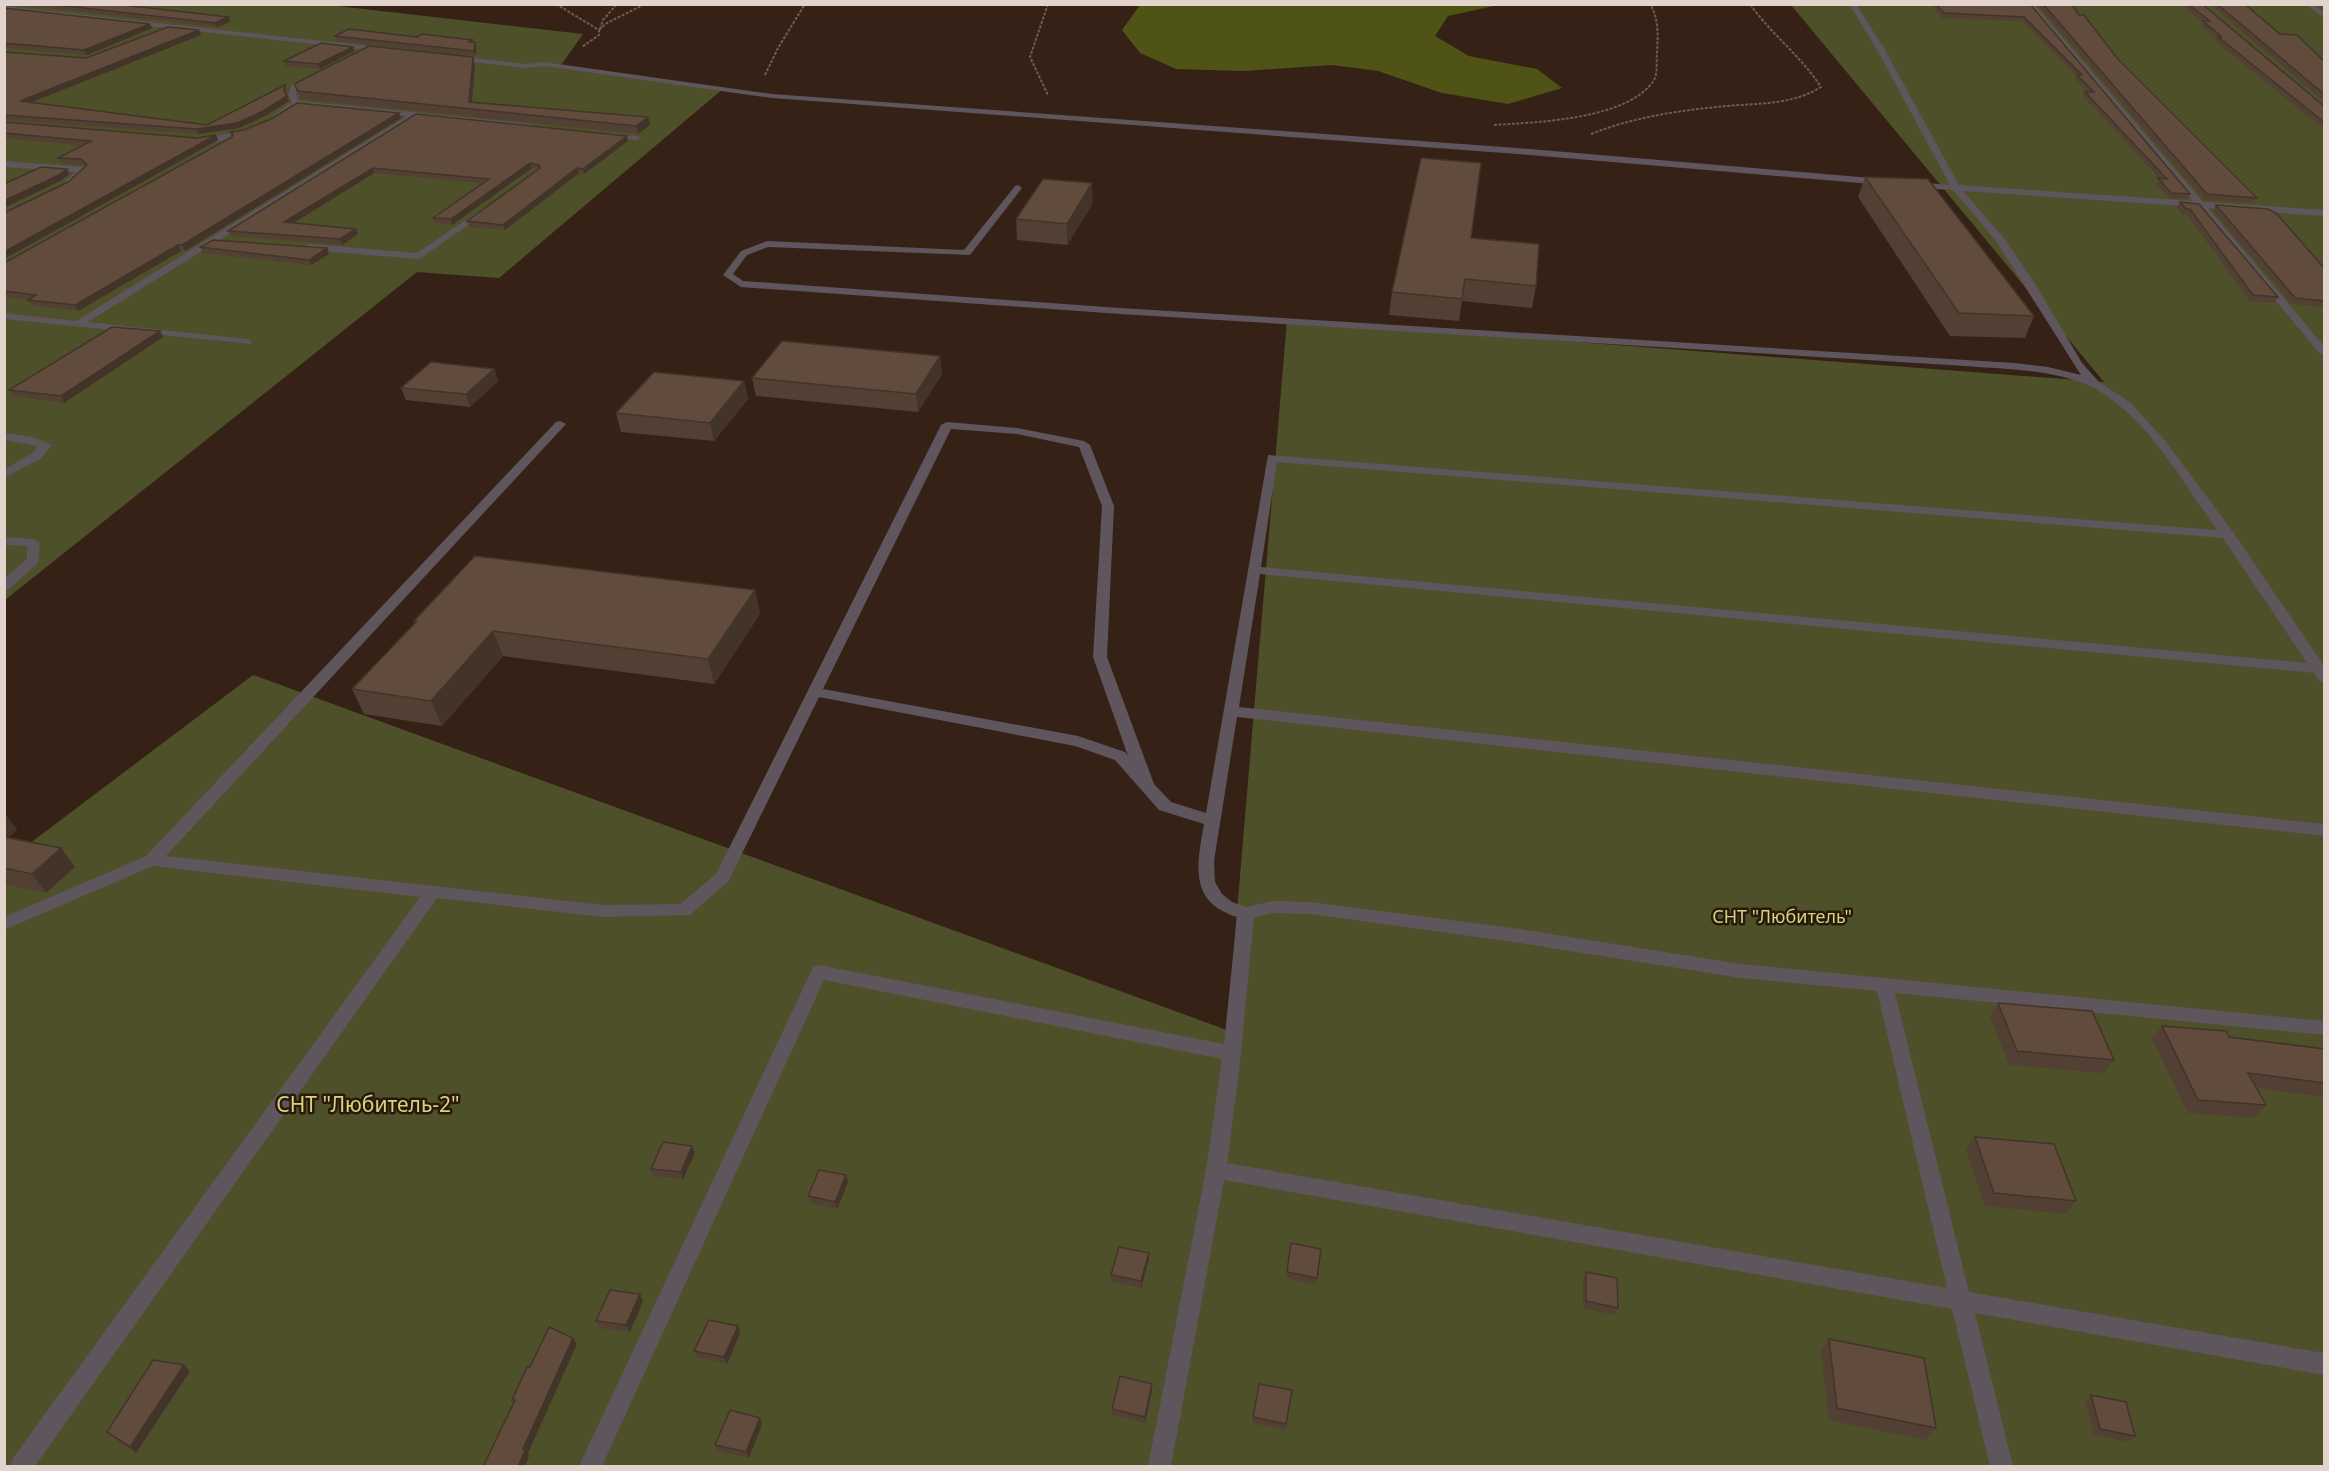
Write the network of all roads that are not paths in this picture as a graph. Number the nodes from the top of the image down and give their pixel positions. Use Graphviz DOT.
graph roads {
  1 [pos="1852,4"];
  2 [pos="2030,4"];
  3 [pos="2309,4"];
  4 [pos="4,8"];
  5 [pos="2325,16"];
  6 [pos="171,26"];
  7 [pos="150,34"];
  8 [pos="371,48"];
  9 [pos="393,51"];
  10 [pos="449,57"];
  11 [pos="352,58"];
  12 [pos="323,73"];
  13 [pos="296,103"];
  14 [pos="416,114"];
  15 [pos="268,121"];
  16 [pos="259,125"];
  17 [pos="544,128"];
  18 [pos="240,134"];
  19 [pos="602,134"];
  20 [pos="637,138"];
  21 [pos="193,139"];
  22 [pos="209,151"];
  23 [pos="4,164"];
  24 [pos="1887,182"];
  25 [pos="1910,185"];
  26 [pos="1018,188"];
  27 [pos="57,189"];
  28 [pos="1957,189"];
  29 [pos="2202,205"];
  30 [pos="488,207"];
  31 [pos="2325,213"];
  32 [pos="213,240"];
  33 [pos="236,242"];
  34 [pos="293,246"];
  35 [pos="4,316"];
  36 [pos="76,325"];
  37 [pos="247,342"];
  38 [pos="2325,352"];
  39 [pos="2095,384"];
  40 [pos="560,424"];
  41 [pos="4,436"];
  42 [pos="4,475"];
  43 [pos="2228,535"];
  44 [pos="4,541"];
  45 [pos="1256,570"];
  46 [pos="4,586"];
  47 [pos="2322,674"];
  48 [pos="814,692"];
  49 [pos="1231,711"];
  50 [pos="1147,786"];
  51 [pos="1212,821"];
  52 [pos="2325,830"];
  53 [pos="152,860"];
  54 [pos="432,892"];
  55 [pos="1246,913"];
  56 [pos="4,924"];
  57 [pos="1884,984"];
  58 [pos="2325,1028"];
  59 [pos="1232,1053"];
  60 [pos="1216,1170"];
  61 [pos="1960,1301"];
  62 [pos="2325,1364"];
  63 [pos="21,1467"];
  64 [pos="590,1467"];
  65 [pos="1159,1467"];
  66 [pos="2001,1467"];
  1 -- 28 [label="street"];
  2 -- 29 [label="street"];
  3 -- 5 [label="street"];
  4 -- 6 [label="street"];
  6 -- 7 [label="street"];
  6 -- 8 [label="street"];
  8 -- 9 [label="street"];
  8 -- 11 [label="street"];
  10 -- 24 [label="street"];
  12 -- 13 [label="street"];
  13 -- 14 [label="street"];
  13 -- 15 [label="street"];
  14 -- 17 [label="street"];
  14 -- 32 [label="street"];
  16 -- 18 [label="street"];
  18 -- 21 [label="street"];
  18 -- 22 [label="street"];
  19 -- 20 [label="street"];
  23 -- 27 [label="street"];
  25 -- 28 [label="street"];
  26 -- 39 [label="street"];
  28 -- 29 [label="street"];
  28 -- 39 [label="street"];
  29 -- 31 [label="street"];
  29 -- 38 [label="street"];
  30 -- 34 [label="street"];
  32 -- 33 [label="street"];
  32 -- 36 [label="street"];
  35 -- 36 [label="street"];
  36 -- 37 [label="street"];
  39 -- 43 [label="street"];
  40 -- 53 [label="street"];
  41 -- 42 [label="street"];
  43 -- 45 [label="street"];
  43 -- 47 [label="street"];
  44 -- 46 [label="street"];
  45 -- 47 [label="street"];
  45 -- 49 [label="street"];
  48 -- 50 [label="street"];
  48 -- 50 [label="street"];
  48 -- 54 [label="street"];
  49 -- 51 [label="street"];
  49 -- 52 [label="street"];
  50 -- 51 [label="street"];
  51 -- 55 [label="street"];
  53 -- 54 [label="street"];
  53 -- 56 [label="street"];
  54 -- 63 [label="street"];
  55 -- 57 [label="street"];
  55 -- 59 [label="street"];
  57 -- 58 [label="street"];
  57 -- 61 [label="street"];
  59 -- 60 [label="street"];
  59 -- 64 [label="street"];
  60 -- 61 [label="street"];
  60 -- 65 [label="street"];
  61 -- 62 [label="street"];
  61 -- 66 [label="street"];
}
